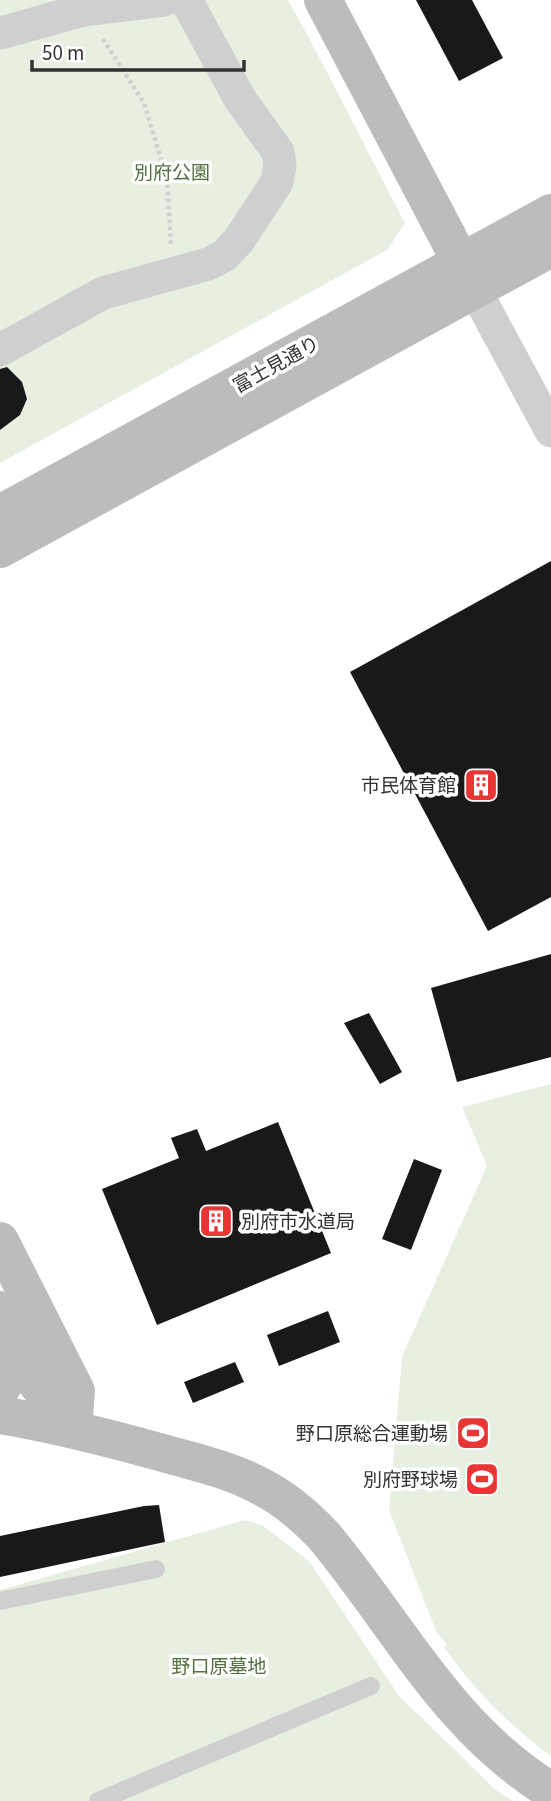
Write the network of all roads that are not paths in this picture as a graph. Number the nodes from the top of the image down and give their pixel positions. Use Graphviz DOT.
graph roads {
  1 [pos="163,0"];
  2 [pos="186,0"];
  3 [pos="323,0"];
  4 [pos="0,33"];
  5 [pos="551,213"];
  6 [pos="551,248"];
  7 [pos="468,276"];
  8 [pos="0,350"];
  9 [pos="551,431"];
  10 [pos="0,514"];
  11 [pos="0,549"];
  12 [pos="0,1241"];
  13 [pos="6,1323"];
  14 [pos="0,1390"];
  15 [pos="0,1415"];
  16 [pos="73,1429"];
  17 [pos="156,1569"];
  18 [pos="0,1601"];
  19 [pos="371,1686"];
  20 [pos="551,1790"];
  21 [pos="98,1801"];
  1 -- 4 [label="street"];
  2 -- 8 [label="street"];
  3 -- 7 [label="street"];
  5 -- 7 [label="street, 富士見通り"];
  6 -- 7 [label="street"];
  7 -- 9 [label="street"];
  7 -- 10 [label="street, 富士見通り"];
  7 -- 11 [label="street"];
  12 -- 16 [label="street"];
  13 -- 14 [label="street"];
  13 -- 16 [label="street"];
  15 -- 16 [label="street"];
  16 -- 20 [label="street"];
  17 -- 18 [label="lane"];
  19 -- 21 [label="lane"];
}
